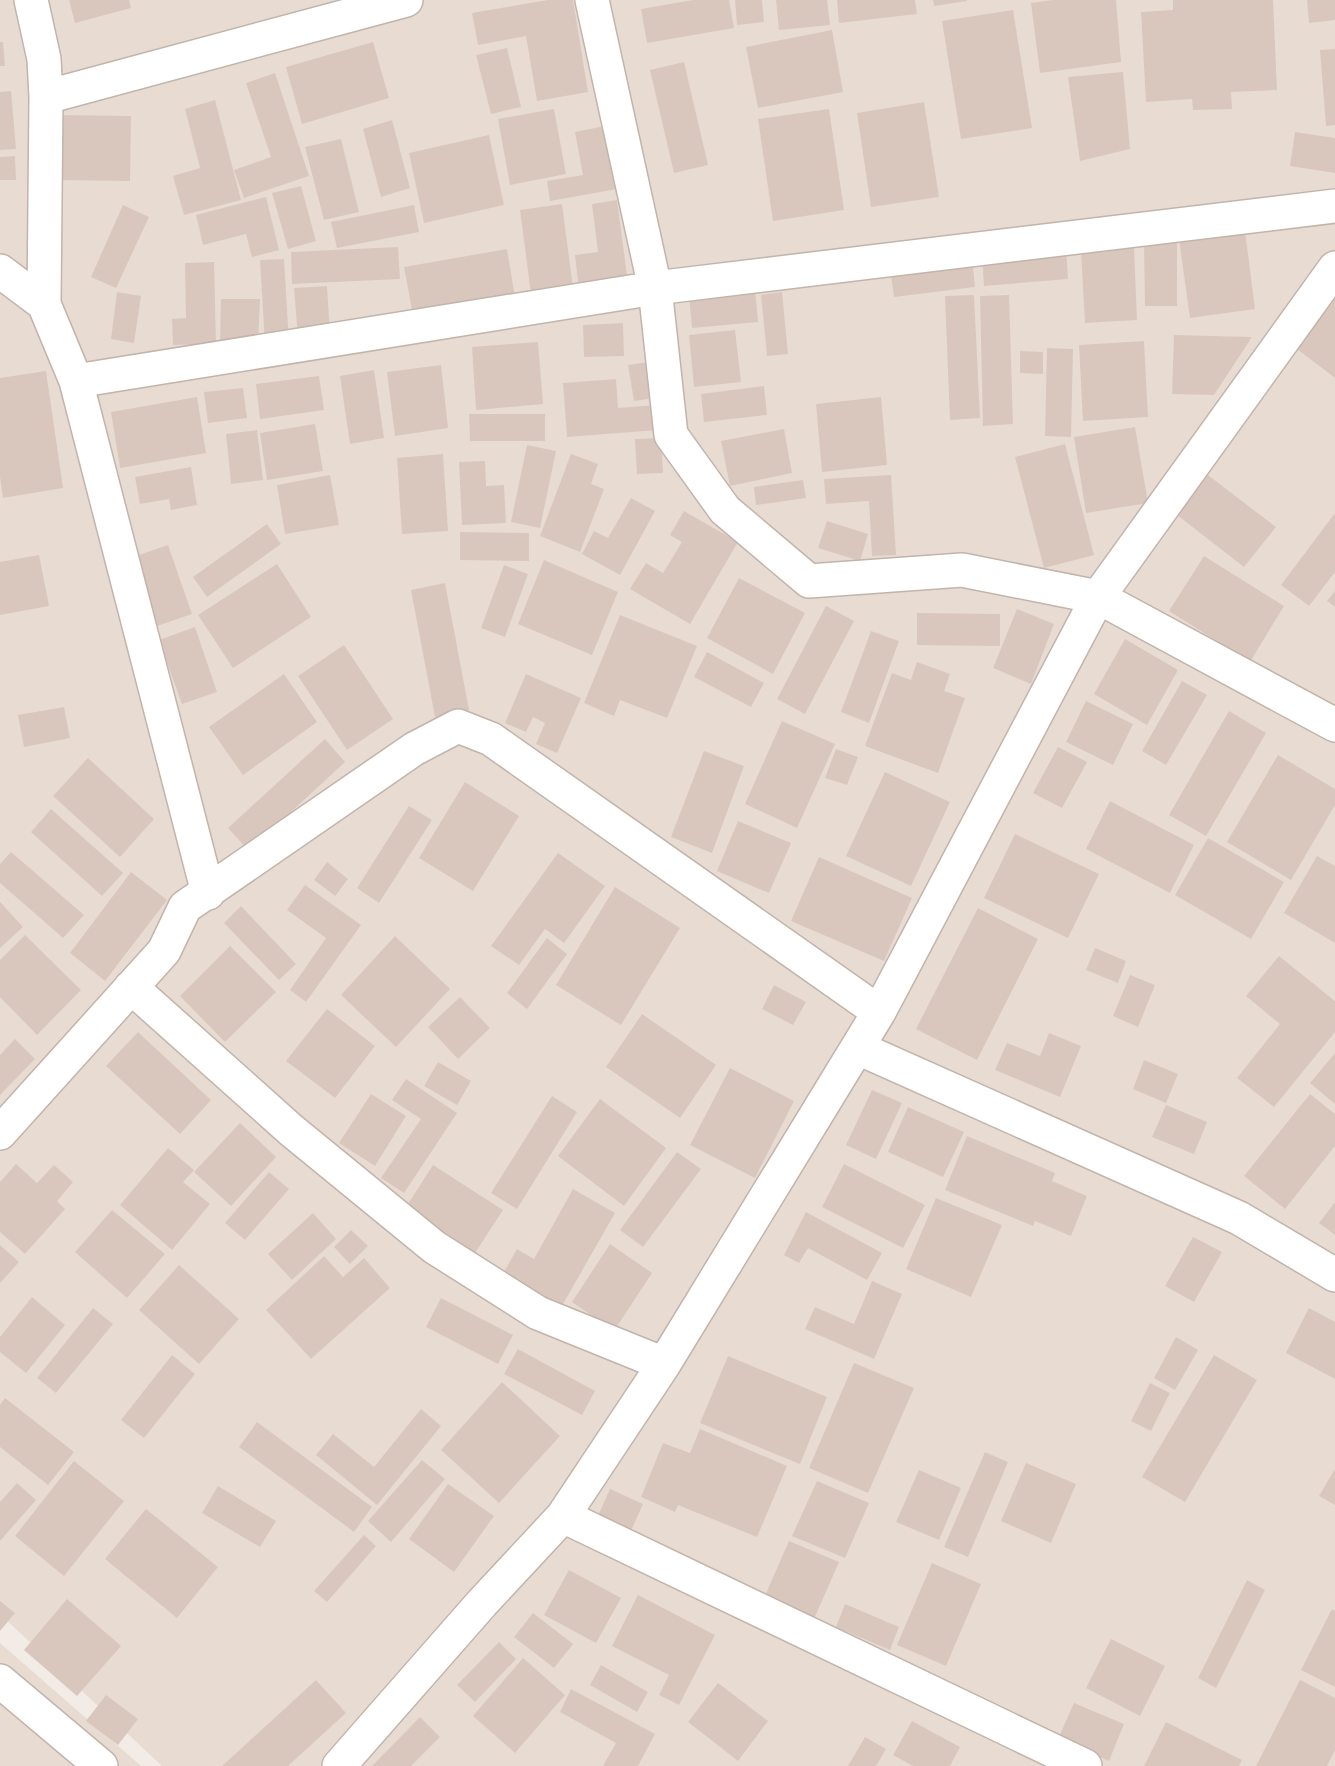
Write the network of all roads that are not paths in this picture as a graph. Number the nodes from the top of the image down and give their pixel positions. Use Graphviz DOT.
graph roads {
  1 [pos="31,0"];
  2 [pos="406,0"];
  3 [pos="592,0"];
  4 [pos="46,97"];
  5 [pos="1335,206"];
  6 [pos="1335,268"];
  7 [pos="0,271"];
  8 [pos="655,288"];
  9 [pos="44,304"];
  10 [pos="76,381"];
  11 [pos="1098,597"];
  12 [pos="1335,725"];
  13 [pos="208,892"];
  14 [pos="131,987"];
  15 [pos="879,1012"];
  16 [pos="858,1048"];
  17 [pos="0,1133"];
  18 [pos="1335,1275"];
  19 [pos="664,1364"];
  20 [pos="563,1516"];
  21 [pos="0,1681"];
  22 [pos="101,1766"];
  23 [pos="339,1766"];
  24 [pos="1085,1766"];
  1 -- 4 [label="street"];
  2 -- 4 [label="street"];
  3 -- 8 [label="street"];
  4 -- 9 [label="street"];
  5 -- 8 [label="street"];
  6 -- 11 [label="street"];
  7 -- 9 [label="street"];
  8 -- 10 [label="street"];
  8 -- 11 [label="street"];
  9 -- 10 [label="street"];
  10 -- 13 [label="street"];
  11 -- 12 [label="street"];
  11 -- 15 [label="street"];
  13 -- 14 [label="street"];
  13 -- 15 [label="street"];
  14 -- 17 [label="street"];
  14 -- 19 [label="street"];
  15 -- 16 [label="street"];
  16 -- 18 [label="street"];
  16 -- 19 [label="street"];
  19 -- 20 [label="street"];
  20 -- 23 [label="street"];
  20 -- 24 [label="street"];
  21 -- 22 [label="street"];
}
